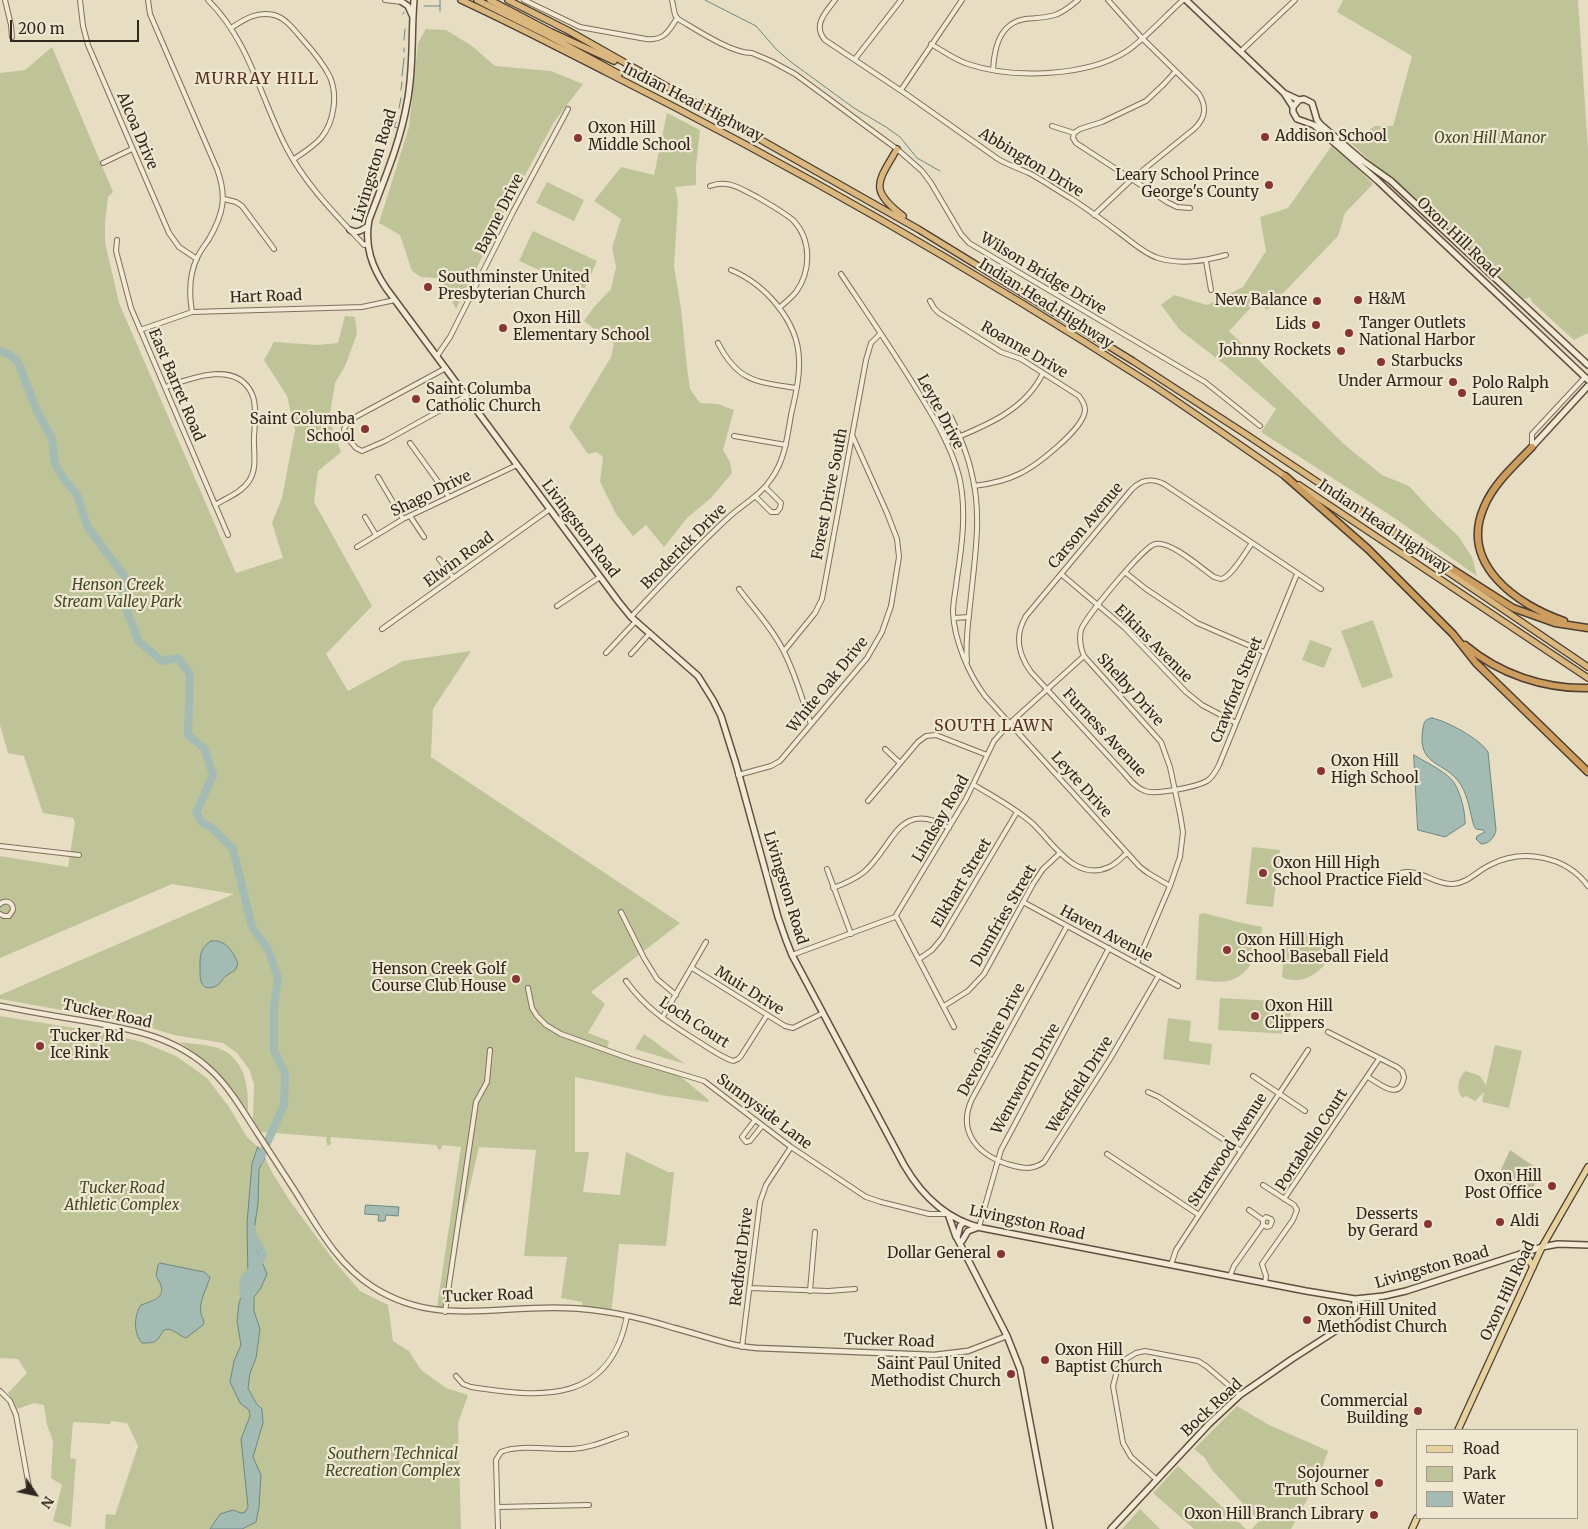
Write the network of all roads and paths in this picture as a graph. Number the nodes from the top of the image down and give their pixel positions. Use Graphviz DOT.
graph roads {
  1 [pos="5,0"];
  2 [pos="80,0"];
  3 [pos="148,0"];
  4 [pos="208,0"];
  5 [pos="385,0"];
  6 [pos="414,0"];
  7 [pos="461,0"];
  8 [pos="476,0"];
  9 [pos="490,0"];
  10 [pos="508,0"];
  11 [pos="524,0"];
  12 [pos="672,0"];
  13 [pos="835,0"];
  14 [pos="901,0"];
  15 [pos="962,0"];
  16 [pos="1078,0"];
  17 [pos="1108,0"];
  18 [pos="1184,0"];
  19 [pos="1295,0"];
  20 [pos="405,1"];
  21 [pos="414,18"];
  22 [pos="677,18"];
  23 [pos="232,28"];
  24 [pos="12,37"];
  25 [pos="1142,38"];
  26 [pos="931,44"];
  27 [pos="1239,52"];
  28 [pos="855,59"];
  29 [pos="630,67"];
  30 [pos="993,70"];
  31 [pos="1175,72"];
  32 [pos="901,90"];
  33 [pos="1284,93"];
  34 [pos="661,100"];
  35 [pos="1299,100"];
  36 [pos="1293,107"];
  37 [pos="568,109"];
  38 [pos="1314,113"];
  39 [pos="1306,120"];
  40 [pos="1052,126"];
  41 [pos="1073,134"];
  42 [pos="132,149"];
  43 [pos="897,149"];
  44 [pos="294,160"];
  45 [pos="103,163"];
  46 [pos="1132,179"];
  47 [pos="710,186"];
  48 [pos="224,199"];
  49 [pos="1190,208"];
  50 [pos="1094,215"];
  51 [pos="368,226"];
  52 [pos="918,228"];
  53 [pos="350,230"];
  54 [pos="117,240"];
  55 [pos="367,244"];
  56 [pos="274,249"];
  57 [pos="1226,255"];
  58 [pos="196,258"];
  59 [pos="1206,261"];
  60 [pos="732,270"];
  61 [pos="841,274"];
  62 [pos="1211,290"];
  63 [pos="395,300"];
  64 [pos="930,301"];
  65 [pos="779,308"];
  66 [pos="192,312"];
  67 [pos="140,330"];
  68 [pos="880,334"];
  69 [pos="718,343"];
  70 [pos="437,356"];
  71 [pos="1585,359"];
  72 [pos="1588,365"];
  73 [pos="446,368"];
  74 [pos="1043,373"];
  75 [pos="1587,377"];
  76 [pos="1588,386"];
  77 [pos="166,387"];
  78 [pos="796,388"];
  79 [pos="466,396"];
  80 [pos="951,418"];
  81 [pos="1260,426"];
  82 [pos="852,435"];
  83 [pos="734,436"];
  84 [pos="960,437"];
  85 [pos="946,442"];
  86 [pos="410,443"];
  87 [pos="786,445"];
  88 [pos="1532,447"];
  89 [pos="518,465"];
  90 [pos="1285,476"];
  91 [pos="378,477"];
  92 [pos="974,486"];
  93 [pos="765,487"];
  94 [pos="755,496"];
  95 [pos="449,498"];
  96 [pos="1347,502"];
  97 [pos="215,505"];
  98 [pos="550,510"];
  99 [pos="410,516"];
  100 [pos="365,517"];
  101 [pos="403,519"];
  102 [pos="228,535"];
  103 [pos="376,535"];
  104 [pos="424,537"];
  105 [pos="1252,542"];
  106 [pos="357,546"];
  107 [pos="440,560"];
  108 [pos="1126,573"];
  109 [pos="1061,574"];
  110 [pos="1297,574"];
  111 [pos="600,577"];
  112 [pos="453,578"];
  113 [pos="739,589"];
  114 [pos="1320,589"];
  115 [pos="1098,605"];
  116 [pos="558,606"];
  117 [pos="969,617"];
  118 [pos="954,618"];
  119 [pos="634,619"];
  120 [pos="1587,628"];
  121 [pos="382,629"];
  122 [pos="650,633"];
  123 [pos="1453,634"];
  124 [pos="784,650"];
  125 [pos="1264,652"];
  126 [pos="606,653"];
  127 [pos="631,654"];
  128 [pos="1084,656"];
  129 [pos="968,666"];
  130 [pos="1588,667"];
  131 [pos="1588,678"];
  132 [pos="1588,688"];
  133 [pos="1048,690"];
  134 [pos="1010,723"];
  135 [pos="1236,723"];
  136 [pos="811,724"];
  137 [pos="886,749"];
  138 [pos="987,755"];
  139 [pos="900,763"];
  140 [pos="1588,772"];
  141 [pos="738,775"];
  142 [pos="974,785"];
  143 [pos="1174,789"];
  144 [pos="868,801"];
  145 [pos="1017,812"];
  146 [pos="949,828"];
  147 [pos="0,846"];
  148 [pos="1060,853"];
  149 [pos="1127,853"];
  150 [pos="79,855"];
  151 [pos="827,869"];
  152 [pos="1401,874"];
  153 [pos="1170,886"];
  154 [pos="1588,886"];
  155 [pos="833,888"];
  156 [pos="1023,902"];
  157 [pos="0,904"];
  158 [pos="621,912"];
  159 [pos="0,914"];
  160 [pos="896,916"];
  161 [pos="1067,926"];
  162 [pos="851,934"];
  163 [pos="706,942"];
  164 [pos="1110,948"];
  165 [pos="792,955"];
  166 [pos="919,959"];
  167 [pos="1137,963"];
  168 [pos="692,968"];
  169 [pos="1159,975"];
  170 [pos="626,981"];
  171 [pos="1178,986"];
  172 [pos="528,988"];
  173 [pos="676,995"];
  174 [pos="0,1006"];
  175 [pos="944,1006"];
  176 [pos="823,1013"];
  177 [pos="767,1015"];
  178 [pos="662,1018"];
  179 [pos="954,1027"];
  180 [pos="1328,1032"];
  181 [pos="490,1050"];
  182 [pos="1308,1050"];
  183 [pos="977,1051"];
  184 [pos="1379,1058"];
  185 [pos="993,1061"];
  186 [pos="1253,1076"];
  187 [pos="1368,1076"];
  188 [pos="1148,1092"];
  189 [pos="1279,1094"];
  190 [pos="1305,1111"];
  191 [pos="755,1120"];
  192 [pos="762,1126"];
  193 [pos="791,1147"];
  194 [pos="1241,1151"];
  195 [pos="1107,1154"];
  196 [pos="997,1160"];
  197 [pos="1588,1166"];
  198 [pos="1264,1186"];
  199 [pos="1284,1199"];
  200 [pos="1249,1210"];
  201 [pos="948,1214"];
  202 [pos="1199,1215"];
  203 [pos="964,1222"];
  204 [pos="979,1227"];
  205 [pos="815,1232"];
  206 [pos="960,1241"];
  207 [pos="1588,1245"];
  208 [pos="1542,1247"];
  209 [pos="1521,1254"];
  210 [pos="1171,1265"];
  211 [pos="1532,1267"];
  212 [pos="1230,1276"];
  213 [pos="1265,1283"];
  214 [pos="750,1288"];
  215 [pos="855,1289"];
  216 [pos="810,1290"];
  217 [pos="1378,1298"];
  218 [pos="1355,1299"];
  219 [pos="445,1312"];
  220 [pos="627,1316"];
  221 [pos="1354,1317"];
  222 [pos="1007,1336"];
  223 [pos="742,1347"];
  224 [pos="456,1376"];
  225 [pos="0,1391"];
  226 [pos="1240,1395"];
  227 [pos="1458,1429"];
  228 [pos="626,1434"];
  229 [pos="1157,1480"];
  230 [pos="29,1487"];
  231 [pos="589,1505"];
  232 [pos="498,1506"];
  233 [pos="498,1529"];
  234 [pos="1050,1529"];
  235 [pos="1111,1529"];
  1 -- 24 [label="street"];
  2 -- 42 [label="street, Alcoa Drive"];
  3 -- 48 [label="street"];
  4 -- 23 [label="street"];
  5 -- 20 [label="street"];
  6 -- 21 [label="main road, Livingston Road"];
  7 -- 34 [label="highway, Indian Head Highway"];
  8 -- 34 [label="highway"];
  9 -- 29 [label="highway"];
  10 -- 29 [label="highway, Indian Head Highway"];
  11 -- 22 [label="street"];
  12 -- 22 [label="street"];
  13 -- 28 [label="street, Abbington Drive"];
  14 -- 28 [label="street"];
  15 -- 26 [label="street"];
  16 -- 30 [label="street"];
  17 -- 25 [label="street"];
  18 -- 25 [label="street"];
  18 -- 27 [label="main road"];
  19 -- 27 [label="street"];
  20 -- 21 [label="main road"];
  21 -- 51 [label="main road, Livingston Road"];
  22 -- 43 [label="street, Wilson Bridge Drive"];
  23 -- 44 [label="street"];
  23 -- 44 [label="street"];
  25 -- 30 [label="street"];
  25 -- 31 [label="street"];
  26 -- 30 [label="street"];
  26 -- 32 [label="street"];
  27 -- 33 [label="main road"];
  28 -- 32 [label="street, Abbington Drive"];
  29 -- 52 [label="highway, Indian Head Highway"];
  31 -- 41 [label="street"];
  31 -- 46 [label="street"];
  32 -- 50 [label="street, Abbington Drive"];
  33 -- 35 [label="main road"];
  33 -- 36 [label="main road"];
  34 -- 90 [label="highway, Indian Head Highway"];
  35 -- 36 [label="main road"];
  35 -- 38 [label="main road"];
  36 -- 39 [label="main road"];
  37 -- 70 [label="street, Bayne Drive"];
  38 -- 39 [label="main road"];
  38 -- 71 [label="main road, Oxon Hill Road"];
  39 -- 75 [label="main road, Oxon Hill Road"];
  40 -- 41 [label="street"];
  41 -- 46 [label="street"];
  42 -- 45 [label="street"];
  42 -- 58 [label="street, Alcoa Drive"];
  43 -- 52 [label="highway"];
  43 -- 81 [label="street, Wilson Bridge Drive"];
  44 -- 53 [label="street"];
  46 -- 49 [label="street"];
  46 -- 50 [label="street"];
  47 -- 65 [label="street"];
  48 -- 56 [label="street"];
  48 -- 58 [label="street"];
  50 -- 59 [label="street, Abbington Drive"];
  51 -- 53 [label="main road"];
  51 -- 55 [label="main road, Livingston Road"];
  52 -- 96 [label="highway, Indian Head Highway"];
  53 -- 55 [label="street"];
  54 -- 67 [label="street, East Barret Road"];
  55 -- 63 [label="main road, Livingston Road"];
  57 -- 59 [label="street, Abbington Drive"];
  58 -- 66 [label="street"];
  59 -- 62 [label="street"];
  60 -- 65 [label="street, Broderick Drive"];
  61 -- 68 [label="street, Leyte Drive"];
  63 -- 66 [label="street, Hart Road"];
  63 -- 70 [label="main road, Livingston Road"];
  64 -- 74 [label="street, Roanne Drive"];
  65 -- 78 [label="street, Broderick Drive"];
  66 -- 67 [label="street, Hart Road"];
  67 -- 77 [label="street, East Barret Road"];
  68 -- 82 [label="street, Forest Drive South"];
  68 -- 85 [label="street, Leyte Drive"];
  69 -- 78 [label="street"];
  70 -- 73 [label="main road, Livingston Road"];
  71 -- 72 [label="main road, Oxon Hill Road"];
  73 -- 79 [label="main road, Livingston Road"];
  73 -- 79 [label="street"];
  74 -- 84 [label="street"];
  74 -- 92 [label="street, Roanne Drive"];
  75 -- 88 [label="street"];
  76 -- 88 [label="main road"];
  77 -- 97 [label="street, East Barret Road"];
  77 -- 97 [label="street"];
  78 -- 87 [label="street, Broderick Drive"];
  79 -- 89 [label="main road, Livingston Road"];
  80 -- 84 [label="street, Leyte Drive"];
  82 -- 124 [label="street, Forest Drive South"];
  82 -- 136 [label="street, White Oak Drive"];
  83 -- 87 [label="street"];
  84 -- 85 [label="street"];
  84 -- 92 [label="street, Leyte Drive"];
  85 -- 118 [label="street, Leyte Drive"];
  86 -- 95 [label="street"];
  87 -- 93 [label="street, Broderick Drive"];
  88 -- 120 [label="highway"];
  89 -- 95 [label="street, Shago Drive"];
  89 -- 98 [label="main road, Livingston Road"];
  90 -- 123 [label="highway"];
  90 -- 131 [label="highway, Indian Head Highway"];
  91 -- 101 [label="street"];
  92 -- 117 [label="street, Leyte Drive"];
  93 -- 94 [label="street, Broderick Drive"];
  93 -- 94 [label="street"];
  94 -- 119 [label="street, Broderick Drive"];
  95 -- 99 [label="street, Shago Drive"];
  96 -- 120 [label="highway"];
  96 -- 130 [label="highway, Indian Head Highway"];
  97 -- 102 [label="street, East Barret Road"];
  98 -- 111 [label="main road, Livingston Road"];
  98 -- 112 [label="street, Elwin Road"];
  99 -- 101 [label="street, Shago Drive"];
  99 -- 104 [label="street"];
  100 -- 103 [label="street"];
  101 -- 103 [label="street, Shago Drive"];
  103 -- 106 [label="street, Shago Drive"];
  105 -- 108 [label="street, Shelby Drive"];
  105 -- 109 [label="street, Carson Avenue"];
  105 -- 110 [label="street, Carson Avenue"];
  107 -- 112 [label="street"];
  108 -- 115 [label="street, Shelby Drive"];
  108 -- 125 [label="street"];
  109 -- 115 [label="street, Elkins Avenue"];
  109 -- 133 [label="street, Carson Avenue"];
  110 -- 114 [label="street, Carson Avenue"];
  110 -- 125 [label="street, Crawford Street"];
  111 -- 116 [label="street"];
  111 -- 119 [label="main road, Livingston Road"];
  112 -- 121 [label="street, Elwin Road"];
  113 -- 124 [label="street"];
  115 -- 128 [label="street, Shelby Drive"];
  115 -- 135 [label="street, Elkins Avenue"];
  117 -- 118 [label="street"];
  117 -- 129 [label="street, Leyte Drive"];
  118 -- 129 [label="street, Leyte Drive"];
  119 -- 122 [label="main road, Livingston Road"];
  119 -- 126 [label="street, Broderick Drive"];
  122 -- 127 [label="street"];
  122 -- 141 [label="main road, Livingston Road"];
  123 -- 132 [label="highway"];
  123 -- 140 [label="highway"];
  124 -- 136 [label="street"];
  125 -- 135 [label="street, Crawford Street"];
  128 -- 133 [label="street, Lindsay Road"];
  128 -- 143 [label="street, Shelby Drive"];
  129 -- 134 [label="street, Leyte Drive"];
  133 -- 134 [label="street, Lindsay Road"];
  133 -- 143 [label="street, Furness Avenue"];
  134 -- 138 [label="street, Lindsay Road"];
  134 -- 149 [label="street, Leyte Drive"];
  135 -- 143 [label="street, Crawford Street"];
  136 -- 141 [label="street, White Oak Drive"];
  137 -- 139 [label="street"];
  138 -- 139 [label="street"];
  138 -- 142 [label="street, Lindsay Road"];
  139 -- 144 [label="street"];
  141 -- 165 [label="main road, Livingston Road"];
  142 -- 145 [label="street"];
  142 -- 146 [label="street, Lindsay Road"];
  143 -- 153 [label="street, Shelby Drive"];
  145 -- 148 [label="street"];
  145 -- 166 [label="street, Elkhart Street"];
  146 -- 155 [label="street"];
  146 -- 160 [label="street, Lindsay Road"];
  147 -- 150 [label="street"];
  148 -- 149 [label="street"];
  148 -- 156 [label="street, Dumfries Street"];
  149 -- 153 [label="street, Leyte Drive"];
  151 -- 155 [label="street"];
  152 -- 154 [label="street"];
  153 -- 167 [label="street, Shelby Drive"];
  155 -- 162 [label="street"];
  156 -- 161 [label="street, Haven Avenue"];
  156 -- 175 [label="street, Dumfries Street"];
  157 -- 159 [label="street"];
  158 -- 173 [label="street"];
  160 -- 162 [label="street"];
  160 -- 166 [label="street"];
  161 -- 164 [label="street, Haven Avenue"];
  161 -- 185 [label="street, Devonshire Drive"];
  162 -- 165 [label="street"];
  163 -- 168 [label="street"];
  164 -- 167 [label="street, Haven Avenue"];
  164 -- 196 [label="street, Wentworth Drive"];
  165 -- 176 [label="main road, Livingston Road"];
  166 -- 175 [label="street"];
  167 -- 169 [label="street, Haven Avenue"];
  168 -- 173 [label="street"];
  168 -- 177 [label="street, Muir Drive"];
  169 -- 171 [label="street, Haven Avenue"];
  169 -- 196 [label="street, Westfield Drive"];
  170 -- 178 [label="street, Loch Court"];
  172 -- 191 [label="street, Sunnyside Lane"];
  173 -- 178 [label="street"];
  174 -- 219 [label="street, Tucker Road"];
  175 -- 179 [label="street"];
  176 -- 177 [label="street, Muir Drive"];
  176 -- 201 [label="main road, Livingston Road"];
  177 -- 178 [label="street, Loch Court"];
  180 -- 184 [label="street"];
  181 -- 219 [label="street"];
  182 -- 189 [label="street, Stratwood Avenue"];
  183 -- 185 [label="street"];
  184 -- 187 [label="street, Portabello Court"];
  184 -- 187 [label="street"];
  185 -- 196 [label="street, Devonshire Drive"];
  186 -- 189 [label="street"];
  187 -- 199 [label="street, Portabello Court"];
  188 -- 194 [label="street"];
  189 -- 190 [label="street"];
  189 -- 194 [label="street, Stratwood Avenue"];
  191 -- 192 [label="street, Sunnyside Lane"];
  191 -- 192 [label="street"];
  192 -- 193 [label="street, Sunnyside Lane"];
  193 -- 201 [label="street, Sunnyside Lane"];
  193 -- 214 [label="street, Redford Drive"];
  194 -- 202 [label="street, Stratwood Avenue"];
  195 -- 202 [label="street"];
  196 -- 204 [label="street, Wentworth Drive"];
  197 -- 208 [label="main road, Oxon Hill Road"];
  198 -- 199 [label="street"];
  199 -- 213 [label="street, Portabello Court"];
  200 -- 212 [label="street"];
  201 -- 203 [label="main road, Livingston Road"];
  201 -- 206 [label="main road"];
  202 -- 210 [label="street, Stratwood Avenue"];
  203 -- 204 [label="main road, Livingston Road"];
  203 -- 206 [label="main road"];
  204 -- 206 [label="main road"];
  204 -- 210 [label="main road, Livingston Road"];
  205 -- 216 [label="street"];
  206 -- 222 [label="main road"];
  207 -- 208 [label="main road, Livingston Road"];
  208 -- 209 [label="main road, Livingston Road"];
  208 -- 211 [label="main road, Oxon Hill Road"];
  209 -- 211 [label="main road"];
  209 -- 217 [label="main road, Livingston Road"];
  210 -- 212 [label="main road, Livingston Road"];
  211 -- 227 [label="main road, Oxon Hill Road"];
  212 -- 213 [label="main road, Livingston Road"];
  213 -- 218 [label="main road, Livingston Road"];
  214 -- 216 [label="street"];
  214 -- 223 [label="street, Redford Drive"];
  215 -- 216 [label="street"];
  217 -- 218 [label="main road, Livingston Road"];
  217 -- 221 [label="main road, Bock Road"];
  218 -- 221 [label="main road"];
  219 -- 220 [label="street, Tucker Road"];
  220 -- 223 [label="street, Tucker Road"];
  220 -- 224 [label="street"];
  221 -- 226 [label="main road, Bock Road"];
  222 -- 223 [label="street, Tucker Road"];
  222 -- 234 [label="main road"];
  225 -- 230 [label="street"];
  226 -- 229 [label="main road, Bock Road"];
  226 -- 229 [label="street"];
  228 -- 232 [label="street"];
  229 -- 235 [label="main road, Bock Road"];
  231 -- 232 [label="street"];
  232 -- 233 [label="street"];
}
